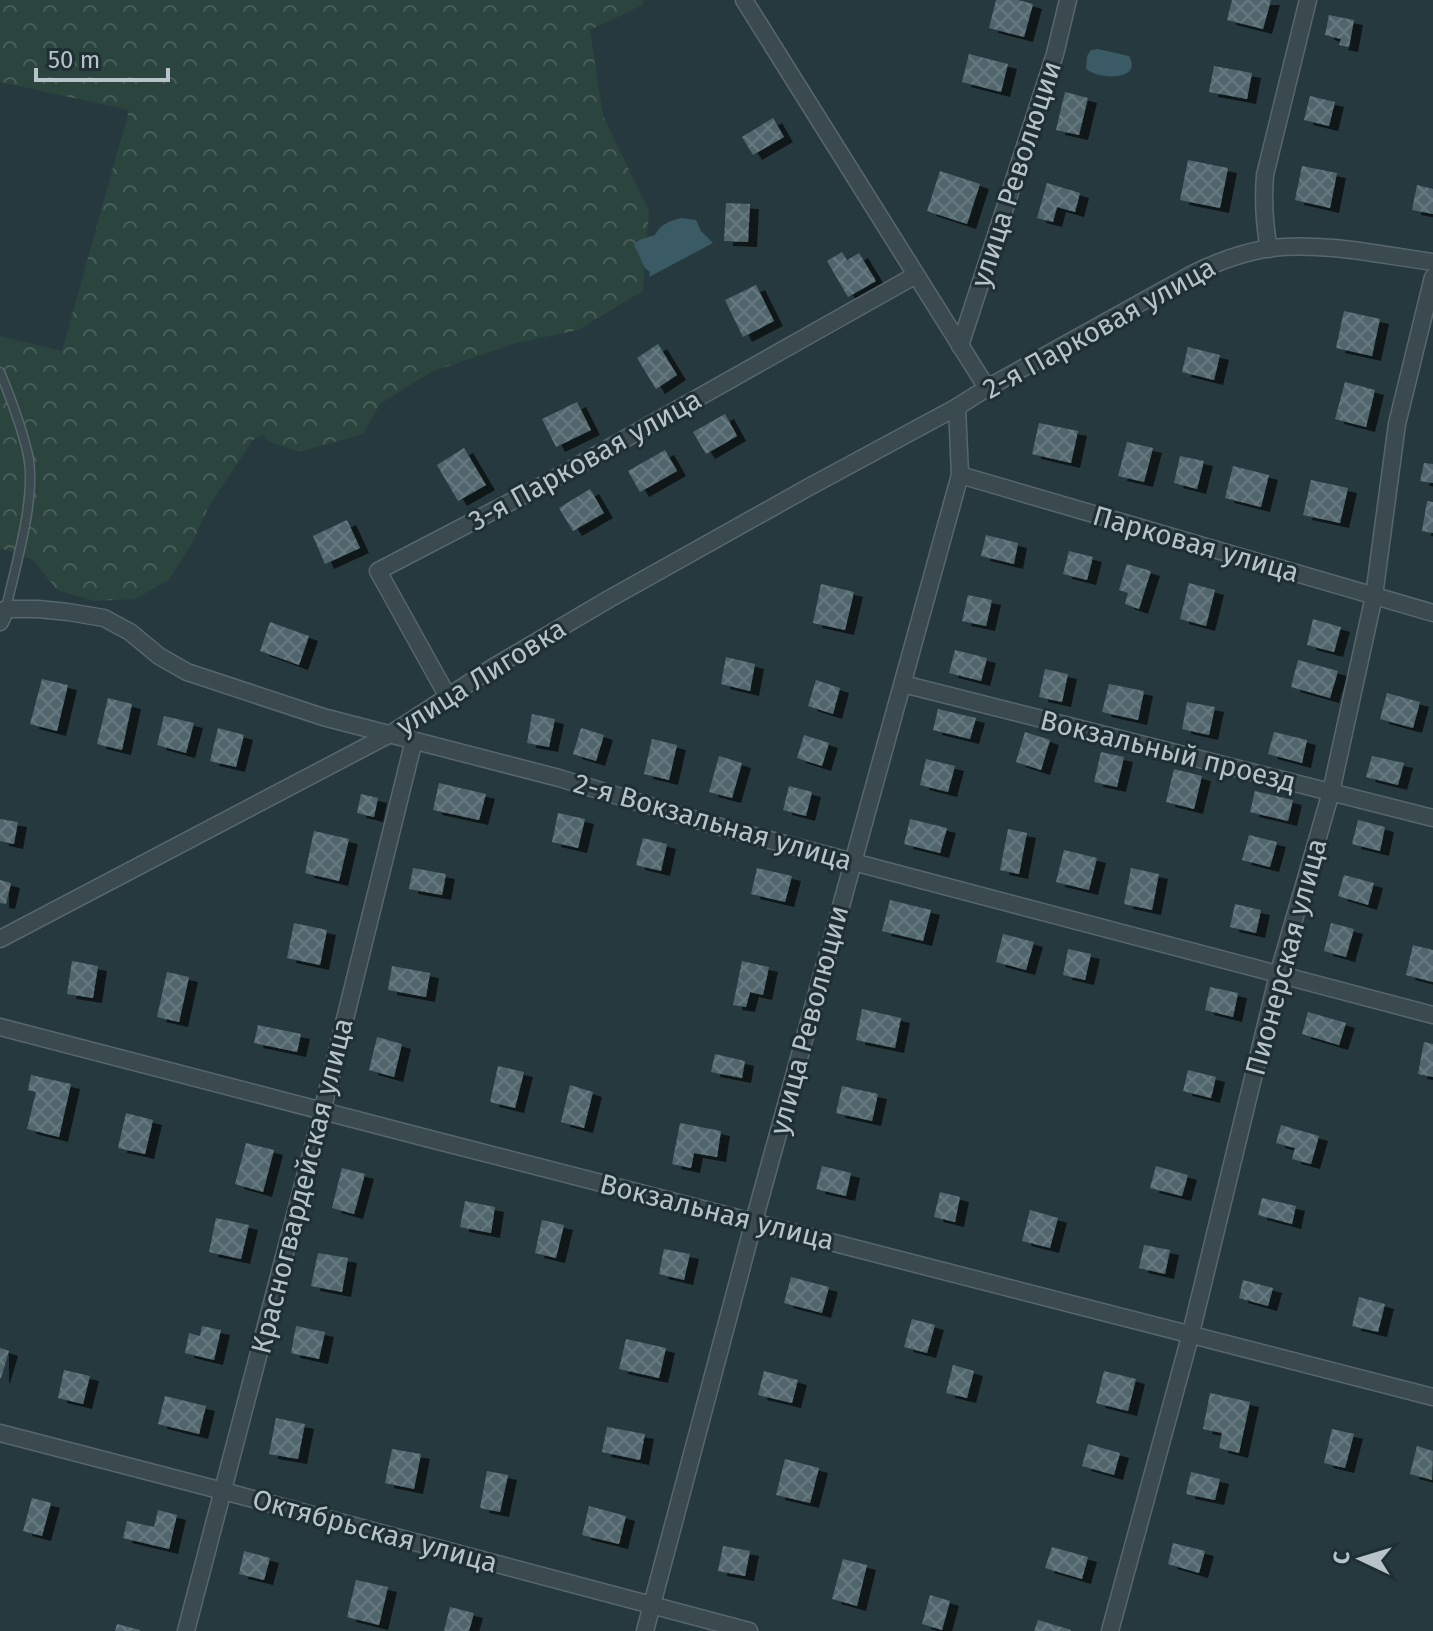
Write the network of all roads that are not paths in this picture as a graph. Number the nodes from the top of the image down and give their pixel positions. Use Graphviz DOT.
graph roads {
  1 [pos="744,0"];
  2 [pos="1068,0"];
  3 [pos="1308,0"];
  4 [pos="1269,249"];
  5 [pos="1433,262"];
  6 [pos="916,275"];
  7 [pos="1433,277"];
  8 [pos="960,346"];
  9 [pos="0,372"];
  10 [pos="987,388"];
  11 [pos="957,407"];
  12 [pos="960,475"];
  13 [pos="1374,596"];
  14 [pos="1433,613"];
  15 [pos="3,616"];
  16 [pos="903,684"];
  17 [pos="448,697"];
  18 [pos="392,733"];
  19 [pos="414,740"];
  20 [pos="1331,792"];
  21 [pos="1433,818"];
  22 [pos="852,862"];
  23 [pos="0,939"];
  24 [pos="1278,975"];
  25 [pos="1433,1015"];
  26 [pos="0,1027"];
  27 [pos="322,1112"];
  28 [pos="754,1221"];
  29 [pos="1191,1333"];
  30 [pos="1433,1397"];
  31 [pos="0,1433"];
  32 [pos="223,1491"];
  33 [pos="651,1605"];
  34 [pos="186,1631"];
  35 [pos="645,1631"];
  36 [pos="749,1631"];
  37 [pos="1110,1631"];
  1 -- 6 [label="street"];
  2 -- 8 [label="street, улица Революции"];
  3 -- 4 [label="street"];
  4 -- 5 [label="street, 2-я Парковая улица"];
  4 -- 10 [label="street, 2-я Парковая улица"];
  6 -- 8 [label="street"];
  6 -- 17 [label="street, 3-я Парковая улица"];
  7 -- 13 [label="street, Пионерская улица"];
  8 -- 10 [label="street"];
  9 -- 15 [label="lane"];
  10 -- 11 [label="street, 2-я Парковая улица"];
  11 -- 12 [label="street, улица Революции"];
  11 -- 17 [label="street, улица Лиговка"];
  12 -- 13 [label="street, Парковая улица"];
  12 -- 16 [label="street, улица Революции"];
  13 -- 14 [label="street, Парковая улица"];
  13 -- 20 [label="street, Пионерская улица"];
  15 -- 18 [label="street, 2-я Вокзальная улица"];
  16 -- 20 [label="street, Вокзальный проезд"];
  16 -- 22 [label="street, улица Революции"];
  17 -- 18 [label="street, улица Лиговка"];
  18 -- 19 [label="street, 2-я Вокзальная улица"];
  18 -- 23 [label="street, улица Лиговка"];
  19 -- 22 [label="street, 2-я Вокзальная улица"];
  19 -- 27 [label="street, Красногвардейская улица"];
  20 -- 21 [label="street, Вокзальный проезд"];
  20 -- 24 [label="street, Пионерская улица"];
  22 -- 24 [label="street, 2-я Вокзальная улица"];
  22 -- 28 [label="street, улица Революции"];
  24 -- 25 [label="street, 2-я Вокзальная улица"];
  24 -- 29 [label="street, Пионерская улица"];
  26 -- 27 [label="street, Вокзальная улица"];
  27 -- 28 [label="street, Вокзальная улица"];
  27 -- 32 [label="street, Красногвардейская улица"];
  28 -- 29 [label="street, Вокзальная улица"];
  28 -- 33 [label="street, улица Революции"];
  29 -- 30 [label="street, Вокзальная улица"];
  29 -- 37 [label="street, Пионерская улица"];
  31 -- 32 [label="street, Октябрьская улица"];
  32 -- 33 [label="street, Октябрьская улица"];
  32 -- 34 [label="street, Красногвардейская улица"];
  33 -- 35 [label="street, улица Революции"];
  33 -- 36 [label="street, Октябрьская улица"];
}
